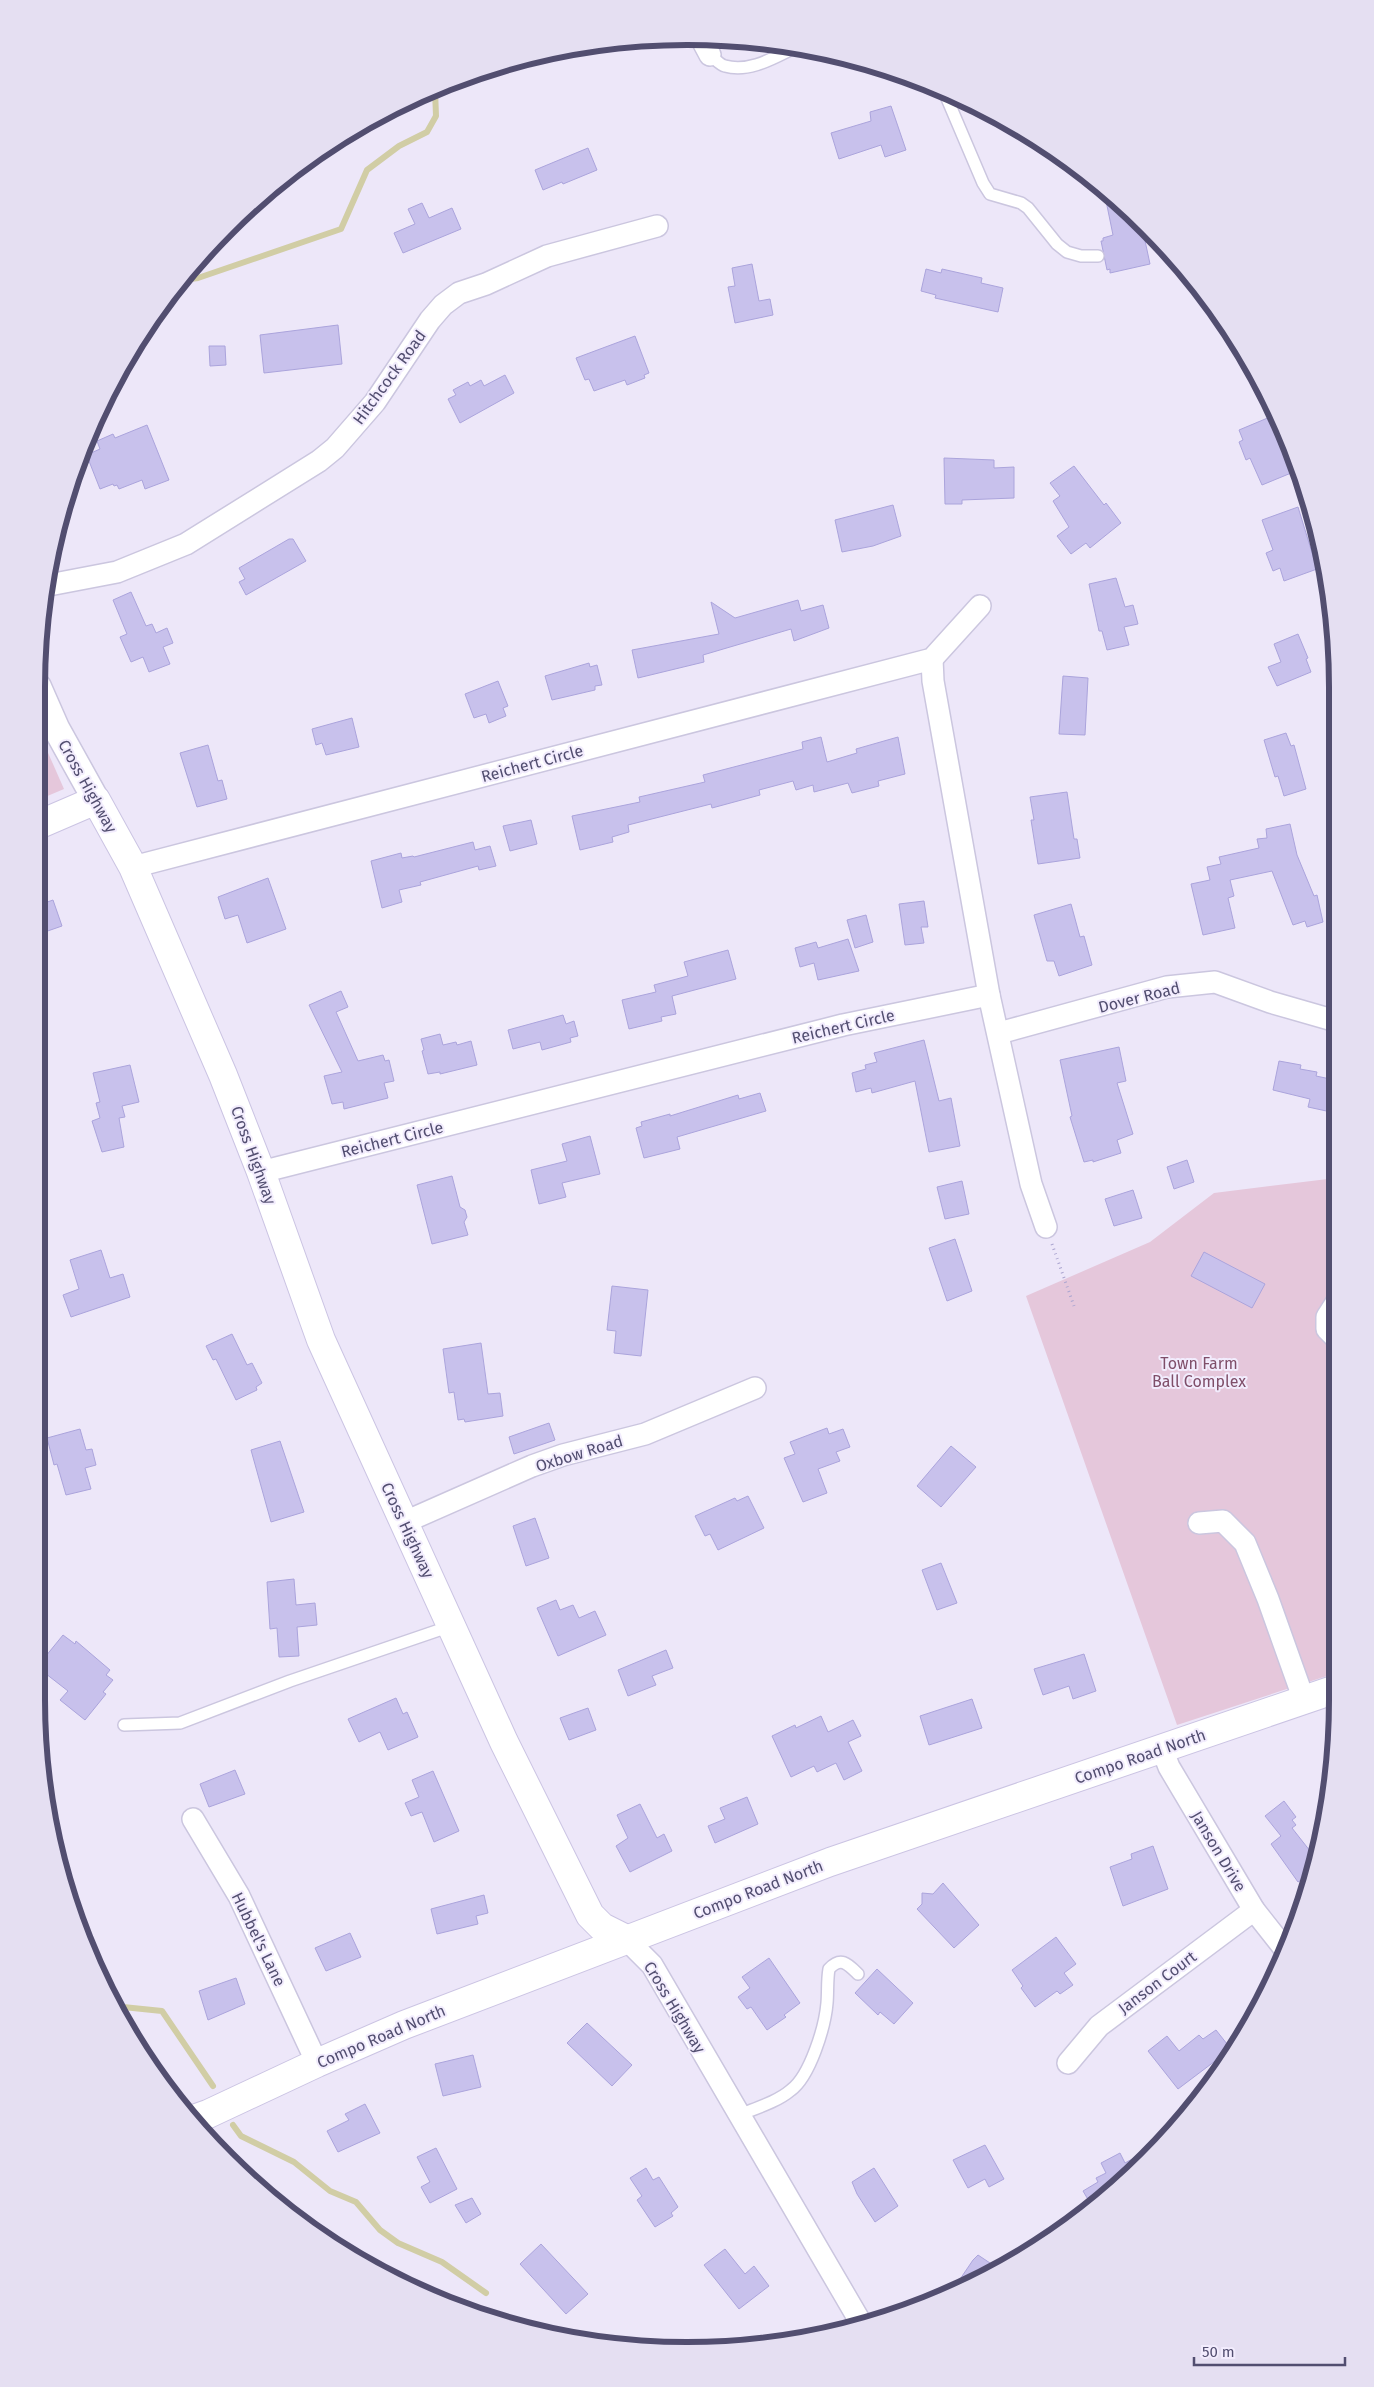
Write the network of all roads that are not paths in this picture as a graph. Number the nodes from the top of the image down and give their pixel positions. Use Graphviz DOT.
graph roads {
  1 [pos="705,46"];
  2 [pos="785,52"];
  3 [pos="948,100"];
  4 [pos="657,226"];
  5 [pos="1098,256"];
  6 [pos="53,584"];
  7 [pos="980,606"];
  8 [pos="932,659"];
  9 [pos="45,703"];
  10 [pos="96,800"];
  11 [pos="45,822"];
  12 [pos="133,867"];
  13 [pos="990,995"];
  14 [pos="1329,1019"];
  15 [pos="998,1032"];
  16 [pos="261,1172"];
  17 [pos="1046,1227"];
  18 [pos="1329,1314"];
  19 [pos="1329,1331"];
  20 [pos="755,1388"];
  21 [pos="405,1522"];
  22 [pos="1199,1522"];
  23 [pos="451,1626"];
  24 [pos="1329,1691"];
  25 [pos="1304,1700"];
  26 [pos="124,1725"];
  27 [pos="1162,1749"];
  28 [pos="192,1819"];
  29 [pos="1254,1910"];
  30 [pos="626,1939"];
  31 [pos="1281,1944"];
  32 [pos="858,1974"];
  33 [pos="317,2063"];
  34 [pos="1068,2063"];
  35 [pos="739,2115"];
  36 [pos="199,2117"];
  37 [pos="857,2319"];
  1 -- 2 [label="lane"];
  3 -- 5 [label="lane"];
  4 -- 6 [label="street, Hitchcock Road"];
  7 -- 8 [label="street"];
  8 -- 12 [label="street, Reichert Circle"];
  8 -- 13 [label="street"];
  9 -- 10 [label="street, Cross Highway"];
  10 -- 11 [label="main road"];
  10 -- 12 [label="main road, Cross Highway"];
  12 -- 16 [label="main road, Cross Highway"];
  13 -- 15 [label="street"];
  13 -- 16 [label="street, Reichert Circle"];
  14 -- 15 [label="street, Dover Road"];
  15 -- 17 [label="street"];
  16 -- 21 [label="main road, Cross Highway"];
  18 -- 19 [label="street"];
  20 -- 21 [label="street, Oxbow Road"];
  21 -- 23 [label="main road, Cross Highway"];
  22 -- 25 [label="street"];
  23 -- 26 [label="lane"];
  23 -- 30 [label="main road, Cross Highway"];
  24 -- 25 [label="main road, Compo Road North"];
  25 -- 27 [label="main road, Compo Road North"];
  27 -- 29 [label="street, Janson Drive"];
  27 -- 30 [label="main road, Compo Road North"];
  28 -- 33 [label="street, Hubbel's Lane"];
  29 -- 31 [label="street, Janson Drive"];
  29 -- 34 [label="street, Janson Court"];
  30 -- 33 [label="main road, Compo Road North"];
  30 -- 35 [label="street, Cross Highway"];
  32 -- 35 [label="lane"];
  33 -- 36 [label="main road, Compo Road North"];
  35 -- 37 [label="street, Cross Highway"];
}
